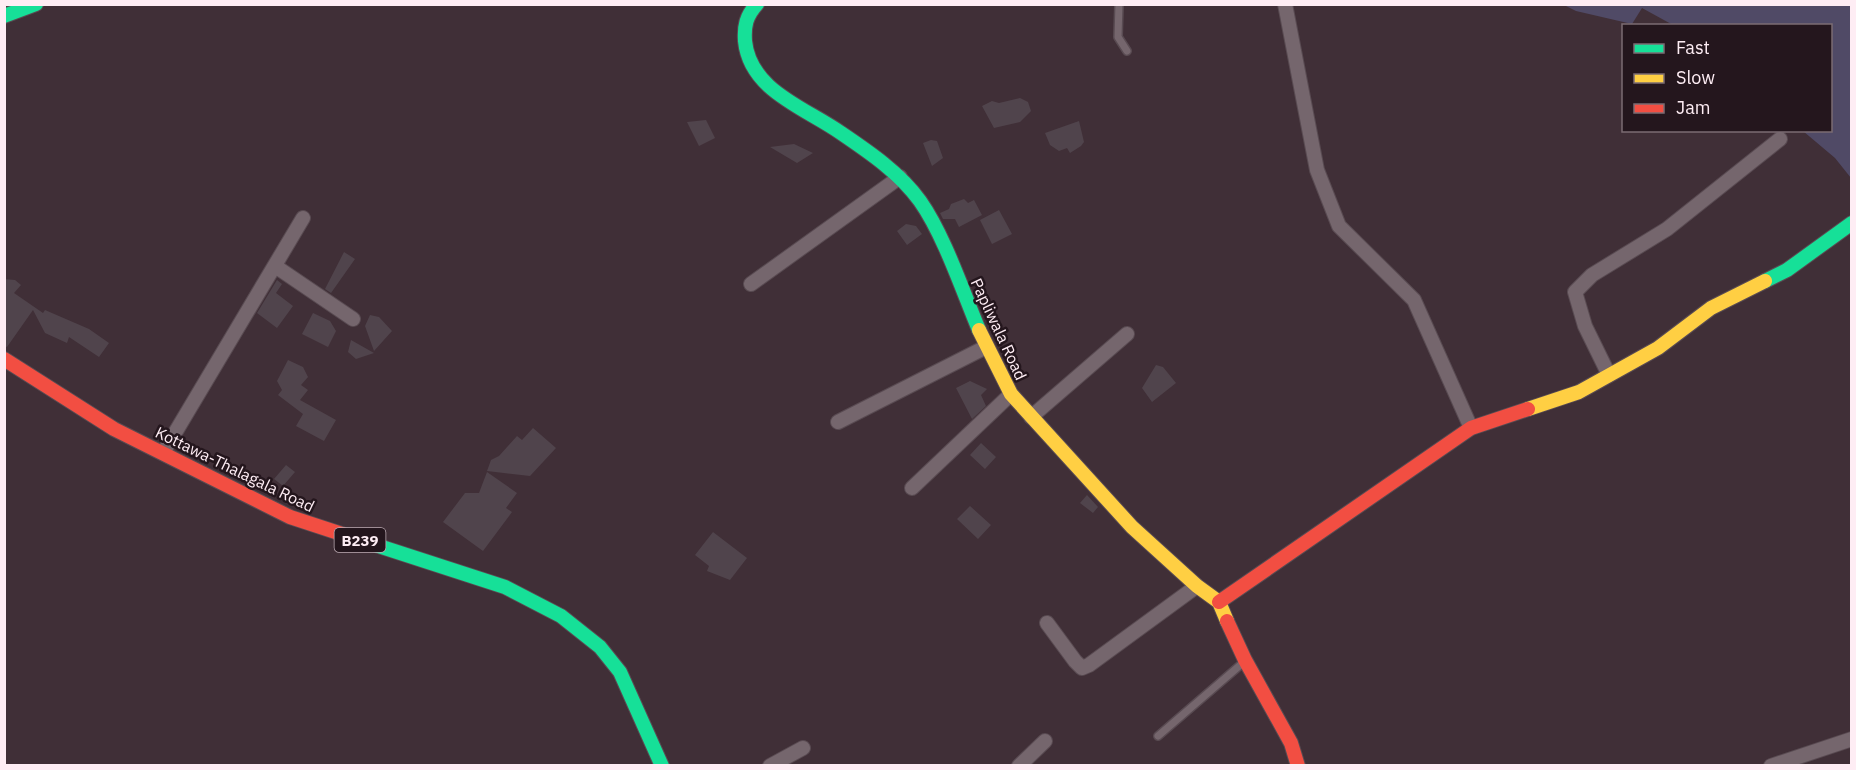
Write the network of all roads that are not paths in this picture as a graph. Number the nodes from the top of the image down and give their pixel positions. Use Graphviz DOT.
graph roads {
  1 [pos="36,4"];
  2 [pos="757,4"];
  3 [pos="1119,4"];
  4 [pos="1285,4"];
  5 [pos="4,16"];
  6 [pos="1126,51"];
  7 [pos="1780,139"];
  8 [pos="900,177"];
  9 [pos="303,218"];
  10 [pos="1851,223"];
  11 [pos="275,266"];
  12 [pos="751,284"];
  13 [pos="353,319"];
  14 [pos="1127,334"];
  15 [pos="986,347"];
  16 [pos="5,361"];
  17 [pos="1609,375"];
  18 [pos="1011,394"];
  19 [pos="1030,417"];
  20 [pos="838,422"];
  21 [pos="1471,428"];
  22 [pos="163,453"];
  23 [pos="912,488"];
  24 [pos="1197,586"];
  25 [pos="1220,602"];
  26 [pos="1047,622"];
  27 [pos="1245,660"];
  28 [pos="1158,736"];
  29 [pos="1851,739"];
  30 [pos="1045,741"];
  31 [pos="803,748"];
  32 [pos="1301,764"];
  33 [pos="662,765"];
  34 [pos="770,765"];
  35 [pos="1019,765"];
  36 [pos="1771,765"];
  1 -- 5 [label="street"];
  2 -- 8 [label="street, Papliwala Road"];
  3 -- 6 [label="lane"];
  4 -- 21 [label="street"];
  7 -- 17 [label="street"];
  8 -- 12 [label="street"];
  8 -- 15 [label="street, Papliwala Road"];
  9 -- 11 [label="street"];
  10 -- 17 [label="street"];
  11 -- 13 [label="street"];
  11 -- 22 [label="street"];
  14 -- 19 [label="street"];
  15 -- 18 [label="street, Papliwala Road"];
  15 -- 20 [label="street"];
  16 -- 22 [label="street, Kottawa-Thalagala Road / B239"];
  17 -- 21 [label="street"];
  18 -- 19 [label="street, Papliwala Road"];
  18 -- 23 [label="street"];
  19 -- 24 [label="street, Papliwala Road"];
  21 -- 25 [label="street"];
  22 -- 33 [label="street, Kottawa-Thalagala Road / B239"];
  24 -- 25 [label="street, Papliwala Road"];
  24 -- 26 [label="street"];
  25 -- 27 [label="street"];
  27 -- 28 [label="lane"];
  27 -- 32 [label="street"];
  29 -- 36 [label="street"];
  30 -- 35 [label="street"];
  31 -- 34 [label="street"];
}
